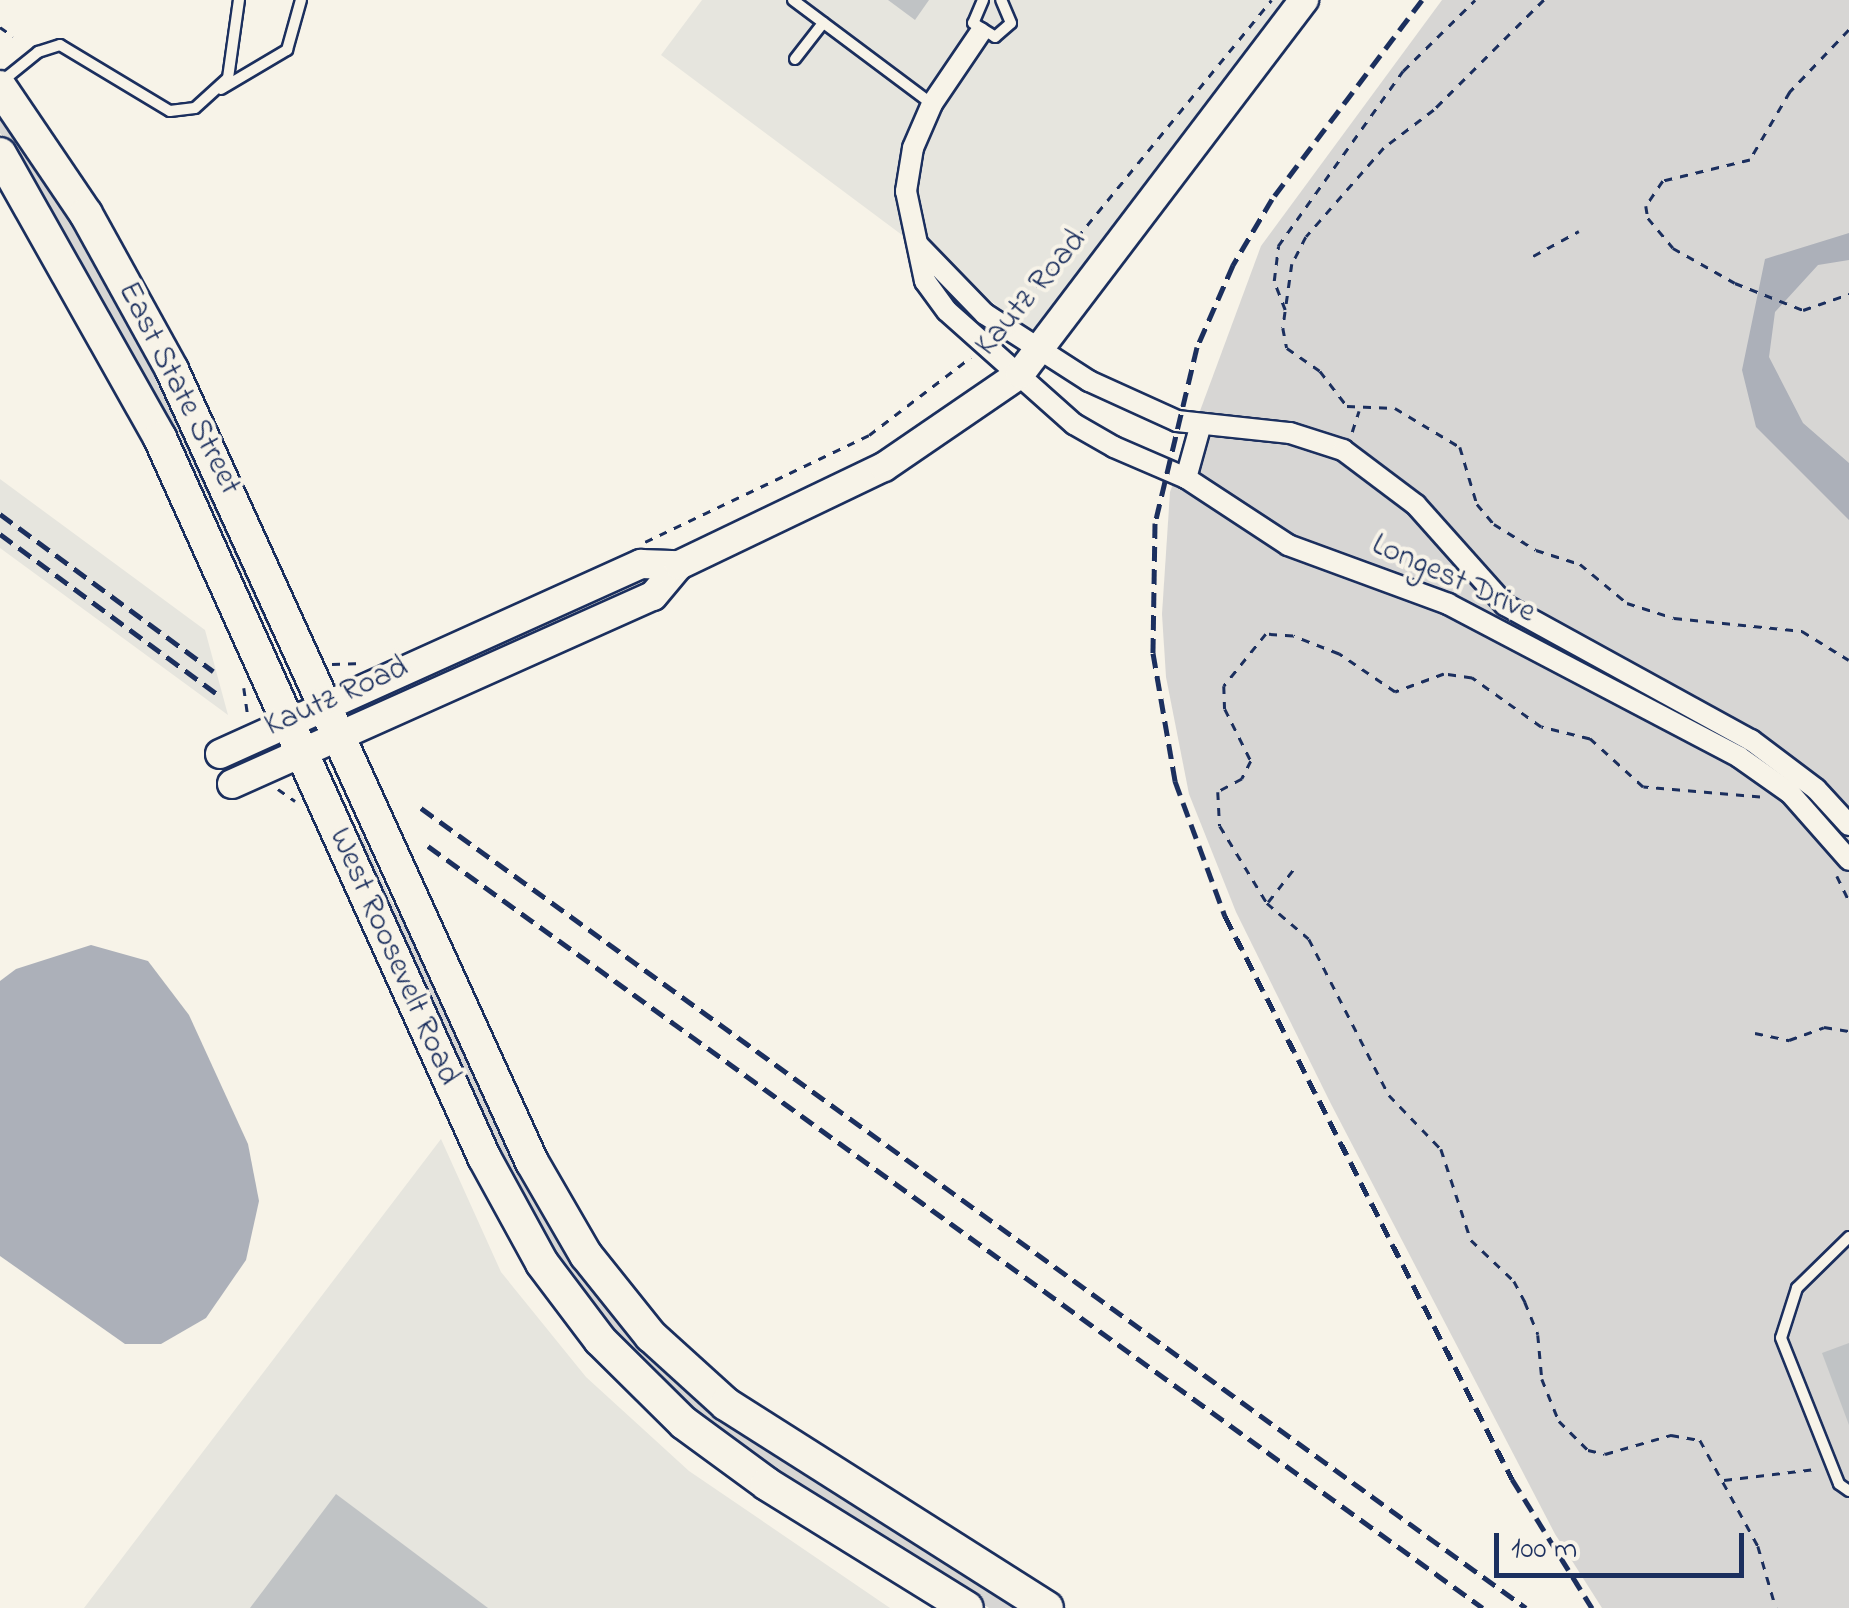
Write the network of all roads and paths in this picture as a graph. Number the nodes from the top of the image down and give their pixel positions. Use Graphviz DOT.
graph roads {
  1 [pos="239,0"];
  2 [pos="301,0"];
  3 [pos="793,0"];
  4 [pos="984,0"];
  5 [pos="1001,0"];
  6 [pos="1271,0"];
  7 [pos="1304,0"];
  8 [pos="1476,0"];
  9 [pos="1544,0"];
  10 [pos="823,22"];
  11 [pos="0,27"];
  12 [pos="1849,30"];
  13 [pos="980,33"];
  14 [pos="13,36"];
  15 [pos="796,59"];
  16 [pos="0,85"];
  17 [pos="216,92"];
  18 [pos="932,104"];
  19 [pos="0,154"];
  20 [pos="1579,231"];
  21 [pos="912,236"];
  22 [pos="1533,256"];
  23 [pos="1849,294"];
  24 [pos="1286,312"];
  25 [pos="1014,314"];
  26 [pos="1038,350"];
  27 [pos="972,355"];
  28 [pos="1020,374"];
  29 [pos="1359,409"];
  30 [pos="1202,424"];
  31 [pos="1344,450"];
  32 [pos="1186,478"];
  33 [pos="630,548"];
  34 [pos="1849,660"];
  35 [pos="378,661"];
  36 [pos="330,664"];
  37 [pos="333,721"];
  38 [pos="295,738"];
  39 [pos="220,754"];
  40 [pos="232,784"];
  41 [pos="1766,799"];
  42 [pos="1849,826"];
  43 [pos="1846,856"];
  44 [pos="1296,866"];
  45 [pos="1849,901"];
  46 [pos="1267,903"];
  47 [pos="1849,1032"];
  48 [pos="1756,1033"];
  49 [pos="1849,1237"];
  50 [pos="1832,1466"];
  51 [pos="1723,1480"];
  52 [pos="1849,1491"];
  53 [pos="967,1608"];
  54 [pos="1047,1608"];
  55 [pos="1776,1608"];
  1 -- 17 [label="lane"];
  2 -- 17 [label="lane"];
  3 -- 10 [label="lane"];
  4 -- 13 [label="lane"];
  5 -- 13 [label="lane"];
  6 -- 25 [label="path"];
  7 -- 26 [label="street, Kautz Road"];
  8 -- 24 [label="path"];
  9 -- 24 [label="path"];
  10 -- 15 [label="lane"];
  10 -- 18 [label="lane"];
  11 -- 14 [label="path"];
  12 -- 23 [label="path"];
  13 -- 18 [label="street, Longest Drive"];
  16 -- 17 [label="lane"];
  16 -- 37 [label="main road, East State Street"];
  18 -- 21 [label="street, Longest Drive"];
  19 -- 38 [label="main road, West Roosevelt Road"];
  20 -- 22 [label="path"];
  21 -- 26 [label="street, Longest Drive"];
  21 -- 28 [label="street, Longest Drive"];
  24 -- 29 [label="path"];
  26 -- 28 [label="street, Kautz Road"];
  26 -- 30 [label="street, Longest Drive"];
  27 -- 33 [label="path"];
  28 -- 32 [label="street, Longest Drive"];
  28 -- 37 [label="street, Kautz Road"];
  29 -- 31 [label="path"];
  29 -- 34 [label="path"];
  30 -- 31 [label="street, Longest Drive"];
  30 -- 32 [label="street"];
  31 -- 42 [label="street, Longest Drive"];
  32 -- 43 [label="street, Longest Drive"];
  35 -- 36 [label="path"];
  37 -- 38 [label="street, Kautz Road"];
  37 -- 54 [label="main road, West Roosevelt Road"];
  38 -- 39 [label="street, Kautz Road"];
  38 -- 40 [label="street, Kautz Road"];
  38 -- 53 [label="main road, West Roosevelt Road"];
  41 -- 46 [label="path"];
  43 -- 45 [label="path"];
  44 -- 46 [label="path"];
  46 -- 51 [label="path"];
  47 -- 48 [label="path"];
  49 -- 50 [label="lane"];
  50 -- 51 [label="path"];
  50 -- 52 [label="lane"];
  51 -- 55 [label="path"];
}
